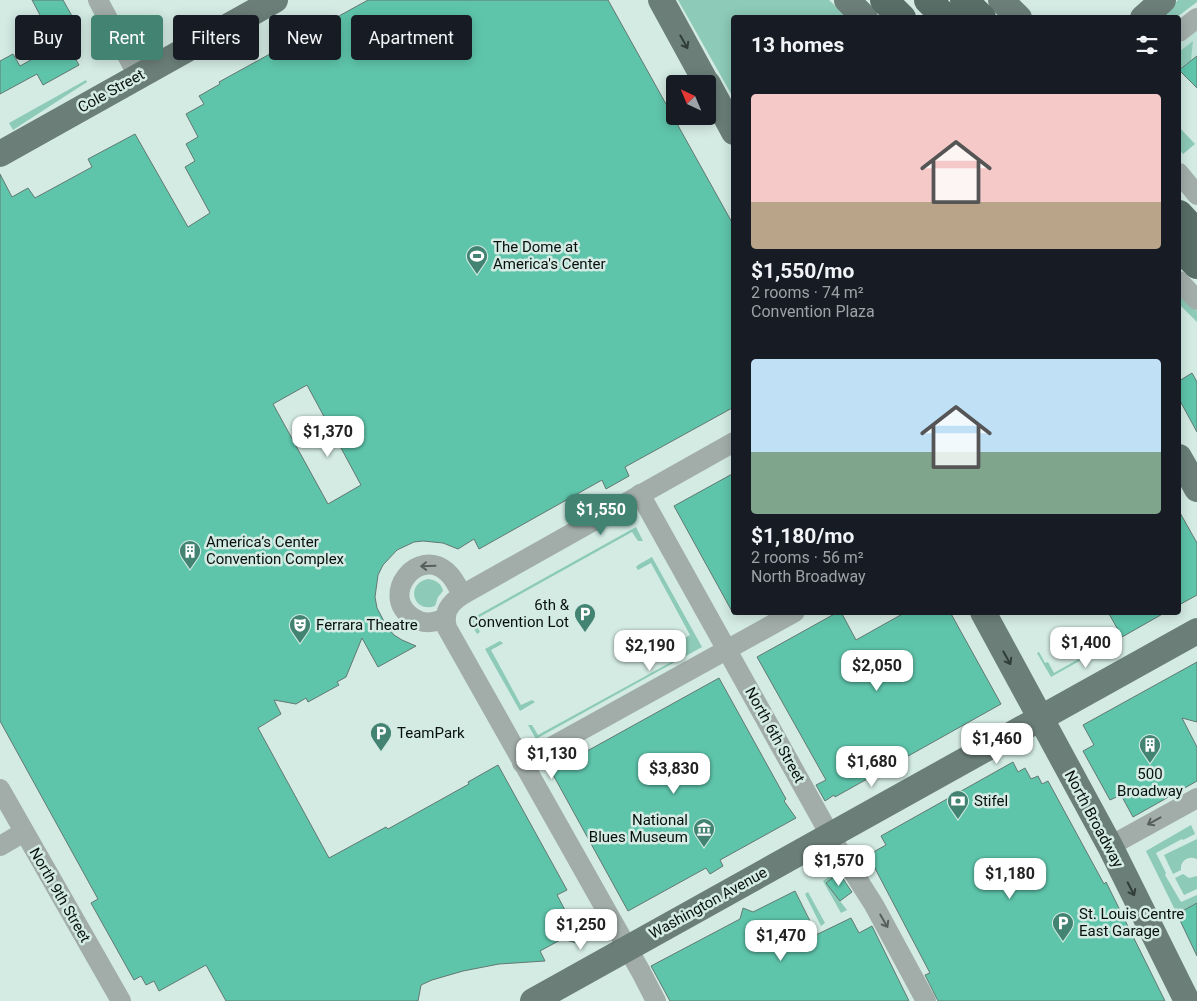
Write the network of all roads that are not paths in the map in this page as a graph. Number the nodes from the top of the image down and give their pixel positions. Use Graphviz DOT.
graph roads {
  1 [pos="98,0"];
  2 [pos="275,0"];
  3 [pos="661,0"];
  4 [pos="847,0"];
  5 [pos="928,0"];
  6 [pos="964,0"];
  7 [pos="1001,0"];
  8 [pos="1163,0"];
  9 [pos="862,15"];
  10 [pos="943,15"];
  11 [pos="979,15"];
  12 [pos="1016,15"];
  13 [pos="1146,15"];
  14 [pos="1197,18"];
  15 [pos="1181,30"];
  16 [pos="702,75"];
  17 [pos="138,76"];
  18 [pos="716,100"];
  19 [pos="731,127"];
  20 [pos="0,154"];
  21 [pos="1181,216"];
  22 [pos="1197,233"];
  23 [pos="1181,249"];
  24 [pos="1197,266"];
  25 [pos="1181,283"];
  26 [pos="1197,300"];
  27 [pos="731,444"];
  28 [pos="1181,460"];
  29 [pos="1197,489"];
  30 [pos="640,494"];
  31 [pos="790,615"];
  32 [pos="985,615"];
  33 [pos="1197,631"];
  34 [pos="727,650"];
  35 [pos="1040,718"];
  36 [pos="522,763"];
  37 [pos="0,789"];
  38 [pos="1197,798"];
  39 [pos="24,832"];
  40 [pos="830,835"];
  41 [pos="0,846"];
  42 [pos="1110,846"];
  43 [pos="628,948"];
  44 [pos="115,999"];
  45 [pos="533,1001"];
  46 [pos="656,1001"];
  47 [pos="926,1001"];
  48 [pos="1187,1001"];
  1 -- 17 [label="street"];
  2 -- 17 [label="main road, Cole Street"];
  3 -- 16 [label="main road, one-way"];
  4 -- 9 [label="main road"];
  5 -- 10 [label="highway"];
  6 -- 11 [label="highway"];
  7 -- 12 [label="main road"];
  8 -- 13 [label="main road"];
  14 -- 15 [label="street"];
  17 -- 20 [label="main road, Cole Street"];
  18 -- 19 [label="main road"];
  21 -- 22 [label="highway"];
  23 -- 24 [label="highway"];
  25 -- 26 [label="street"];
  27 -- 30 [label="street"];
  28 -- 29 [label="main road"];
  30 -- 34 [label="street, North 6th Street"];
  30 -- 36 [label="street"];
  31 -- 34 [label="street"];
  32 -- 35 [label="main road, North Broadway, one-way"];
  33 -- 35 [label="main road, Washington Avenue"];
  34 -- 36 [label="street"];
  34 -- 40 [label="street, North 6th Street"];
  35 -- 40 [label="main road, Washington Avenue"];
  35 -- 42 [label="main road, North Broadway"];
  36 -- 43 [label="street"];
  37 -- 39 [label="street, North 9th Street"];
  38 -- 42 [label="street, one-way"];
  39 -- 41 [label="street"];
  39 -- 44 [label="street, North 9th Street"];
  40 -- 43 [label="main road, Washington Avenue"];
  40 -- 47 [label="street, North 6th Street, one-way"];
  42 -- 48 [label="main road, North Broadway, one-way"];
  43 -- 45 [label="main road, Washington Avenue"];
  43 -- 46 [label="street"];
}
